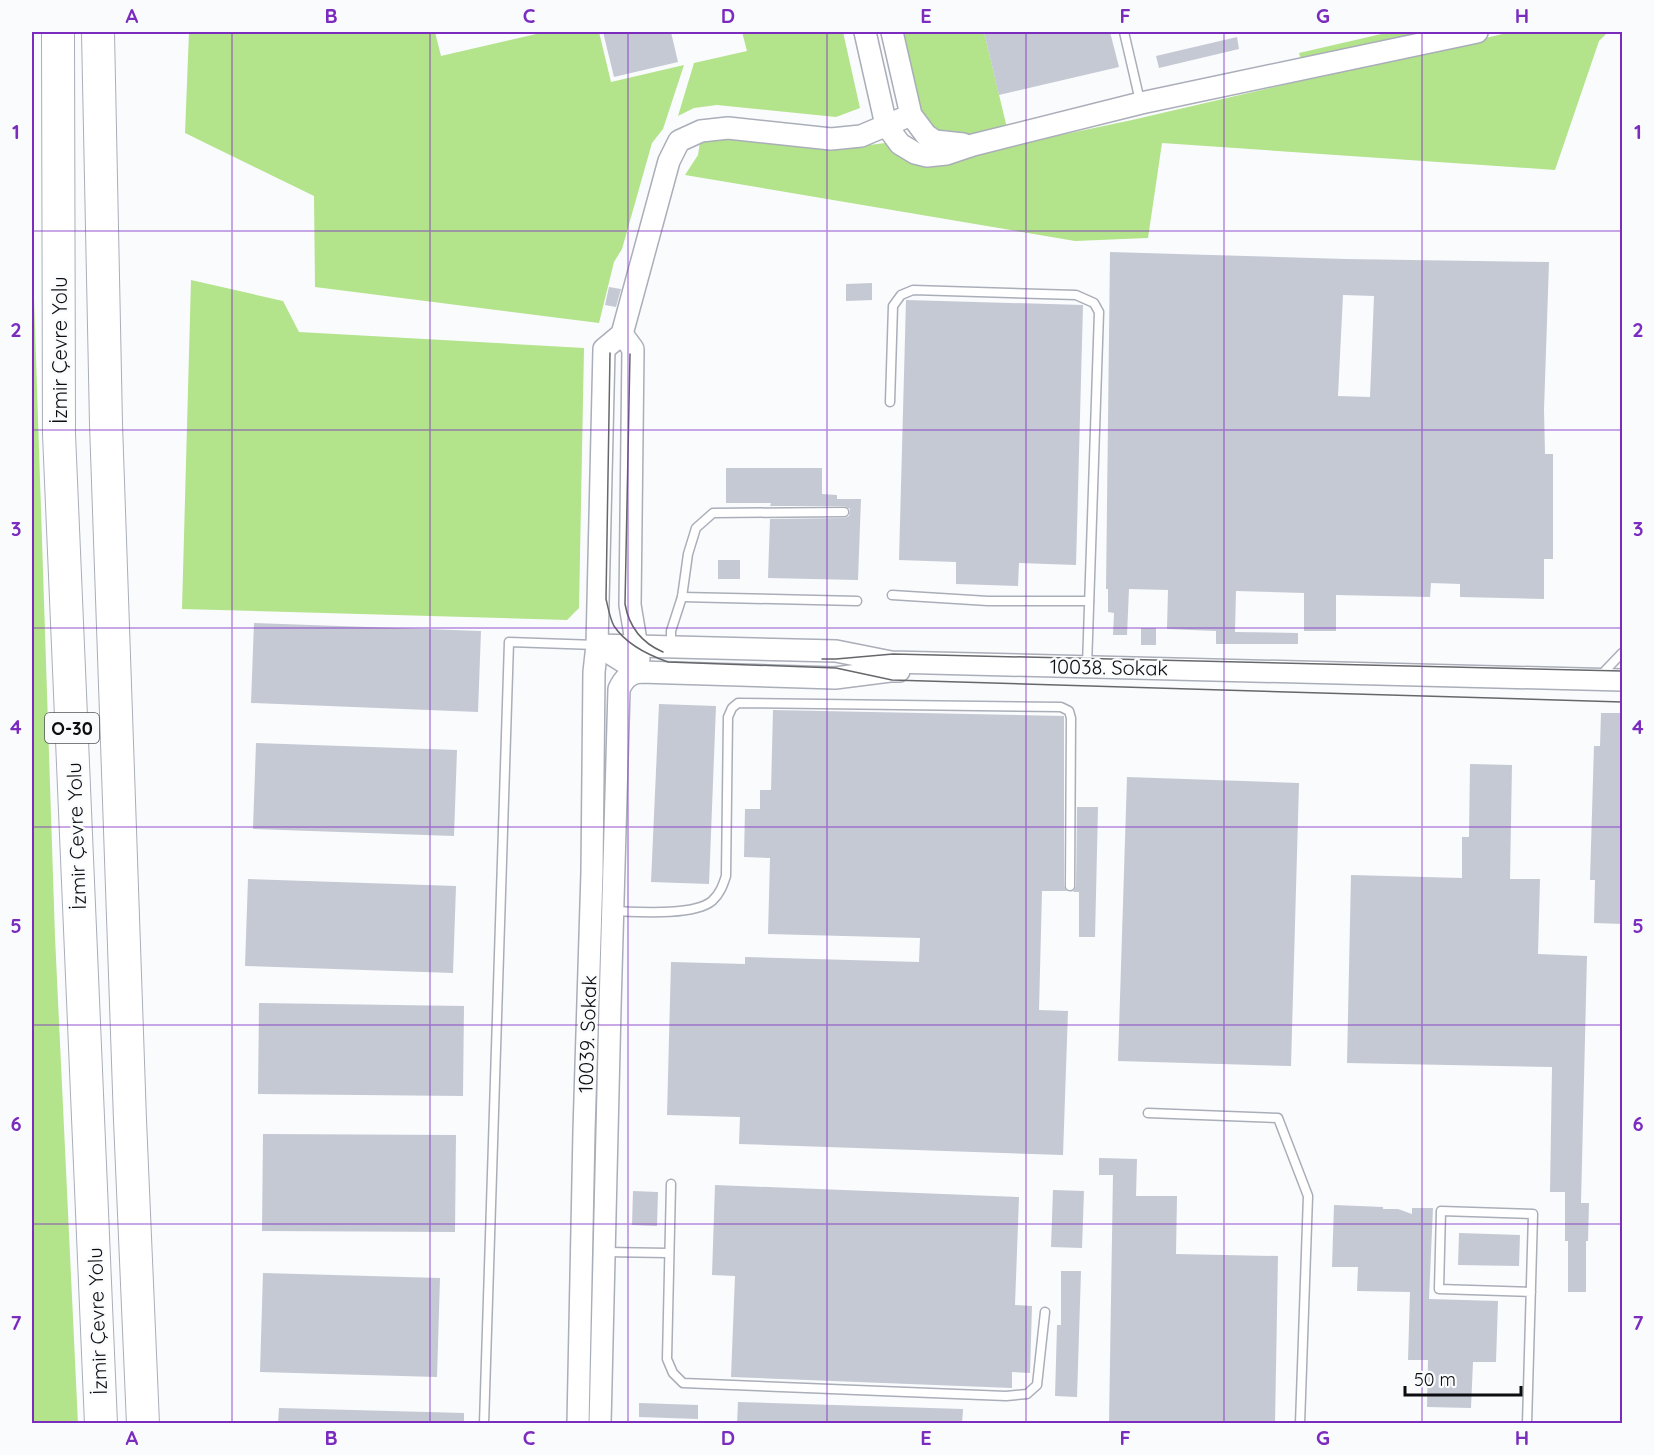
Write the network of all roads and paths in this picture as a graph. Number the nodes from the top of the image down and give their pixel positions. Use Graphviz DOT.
graph roads {
  1 [pos="58,32"];
  2 [pos="98,32"];
  3 [pos="865,32"];
  4 [pos="892,32"];
  5 [pos="1124,32"];
  6 [pos="1477,32"];
  7 [pos="1141,103"];
  8 [pos="911,115"];
  9 [pos="885,125"];
  10 [pos="973,145"];
  11 [pos="622,334"];
  12 [pos="890,402"];
  13 [pos="844,512"];
  14 [pos="892,595"];
  15 [pos="682,597"];
  16 [pos="857,601"];
  17 [pos="1089,602"];
  18 [pos="597,645"];
  19 [pos="637,646"];
  20 [pos="670,647"];
  21 [pos="1623,653"];
  22 [pos="1087,667"];
  23 [pos="640,672"];
  24 [pos="1597,679"];
  25 [pos="1623,680"];
  26 [pos="1623,693"];
  27 [pos="1070,886"];
  28 [pos="612,911"];
  29 [pos="1148,1113"];
  30 [pos="671,1184"];
  31 [pos="604,1252"];
  32 [pos="668,1253"];
  33 [pos="1531,1292"];
  34 [pos="1045,1312"];
  35 [pos="101,1424"];
  36 [pos="143,1424"];
  37 [pos="483,1424"];
  38 [pos="578,1424"];
  39 [pos="600,1424"];
  40 [pos="1299,1424"];
  41 [pos="1527,1424"];
  1 -- 35 [label="highway, İzmir Çevre Yolu / O-30"];
  2 -- 36 [label="highway, İzmir Çevre Yolu / O-30"];
  3 -- 9 [label="street"];
  4 -- 8 [label="street"];
  5 -- 7 [label="lane"];
  6 -- 7 [label="street"];
  7 -- 10 [label="street"];
  8 -- 9 [label="street"];
  8 -- 10 [label="street"];
  9 -- 10 [label="street"];
  9 -- 11 [label="street"];
  11 -- 18 [label="street, 10039. Sokak"];
  11 -- 19 [label="street"];
  12 -- 17 [label="lane"];
  13 -- 15 [label="lane"];
  14 -- 17 [label="lane"];
  15 -- 16 [label="lane"];
  15 -- 20 [label="lane"];
  17 -- 22 [label="lane"];
  18 -- 19 [label="street, 10038. Sokak"];
  18 -- 23 [label="street"];
  18 -- 37 [label="lane"];
  18 -- 38 [label="street, 10039. Sokak"];
  19 -- 20 [label="street, 10038. Sokak"];
  19 -- 23 [label="street"];
  20 -- 22 [label="street, 10038. Sokak"];
  21 -- 24 [label="lane"];
  22 -- 24 [label="street, 10038. Sokak"];
  23 -- 26 [label="street, 10038. Sokak"];
  23 -- 28 [label="street, 10039. Sokak"];
  24 -- 25 [label="street, 10038. Sokak"];
  27 -- 28 [label="lane"];
  28 -- 31 [label="street, 10039. Sokak"];
  29 -- 40 [label="lane"];
  30 -- 32 [label="lane"];
  31 -- 32 [label="lane"];
  31 -- 39 [label="street, 10039. Sokak"];
  32 -- 34 [label="lane"];
  33 -- 33 [label="lane"];
  33 -- 41 [label="lane"];
}
